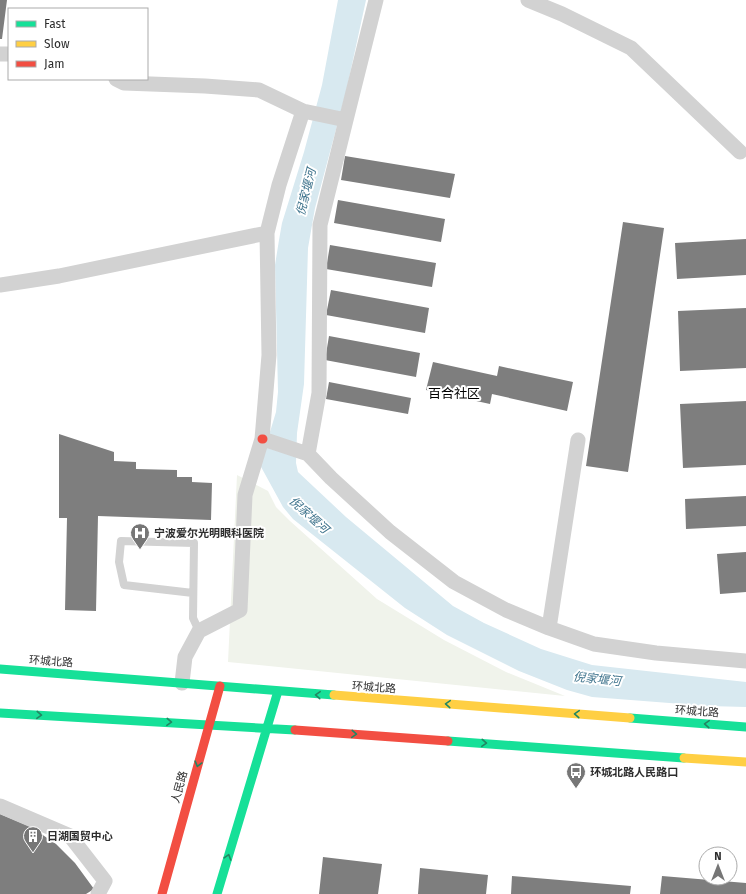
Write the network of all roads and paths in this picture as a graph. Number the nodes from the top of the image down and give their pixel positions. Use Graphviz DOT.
graph roads {
  1 [pos="376,0"];
  2 [pos="528,0"];
  3 [pos="118,80"];
  4 [pos="303,111"];
  5 [pos="345,120"];
  6 [pos="740,152"];
  7 [pos="266,233"];
  8 [pos="0,285"];
  9 [pos="262,439"];
  10 [pos="578,440"];
  11 [pos="308,454"];
  12 [pos="193,594"];
  13 [pos="549,628"];
  14 [pos="199,631"];
  15 [pos="746,661"];
  16 [pos="0,669"];
  17 [pos="182,683"];
  18 [pos="220,686"];
  19 [pos="278,692"];
  20 [pos="0,713"];
  21 [pos="209,724"];
  22 [pos="746,727"];
  23 [pos="268,728"];
  24 [pos="746,762"];
  25 [pos="0,806"];
  26 [pos="98,894"];
  27 [pos="162,894"];
  28 [pos="217,894"];
  1 -- 5 [label="street"];
  2 -- 6 [label="street"];
  3 -- 4 [label="street"];
  4 -- 5 [label="street"];
  4 -- 7 [label="street"];
  5 -- 11 [label="street"];
  7 -- 8 [label="street"];
  7 -- 9 [label="street"];
  9 -- 11 [label="street"];
  9 -- 14 [label="street"];
  10 -- 13 [label="street"];
  11 -- 13 [label="street"];
  12 -- 12 [label="lane"];
  12 -- 14 [label="lane"];
  13 -- 15 [label="street"];
  14 -- 17 [label="street"];
  16 -- 17 [label="main road, 环城北路"];
  17 -- 18 [label="main road, 环城北路"];
  18 -- 19 [label="main road, 环城北路"];
  18 -- 21 [label="main road, 人民路"];
  22 -- 19 [label="main road, 环城北路, one-way"];
  19 -- 23 [label="main road"];
  20 -- 21 [label="main road, one-way"];
  21 -- 23 [label="main road"];
  21 -- 27 [label="main road, 人民路, one-way"];
  23 -- 24 [label="main road, one-way"];
  28 -- 23 [label="main road, one-way"];
  25 -- 26 [label="street"];
}
